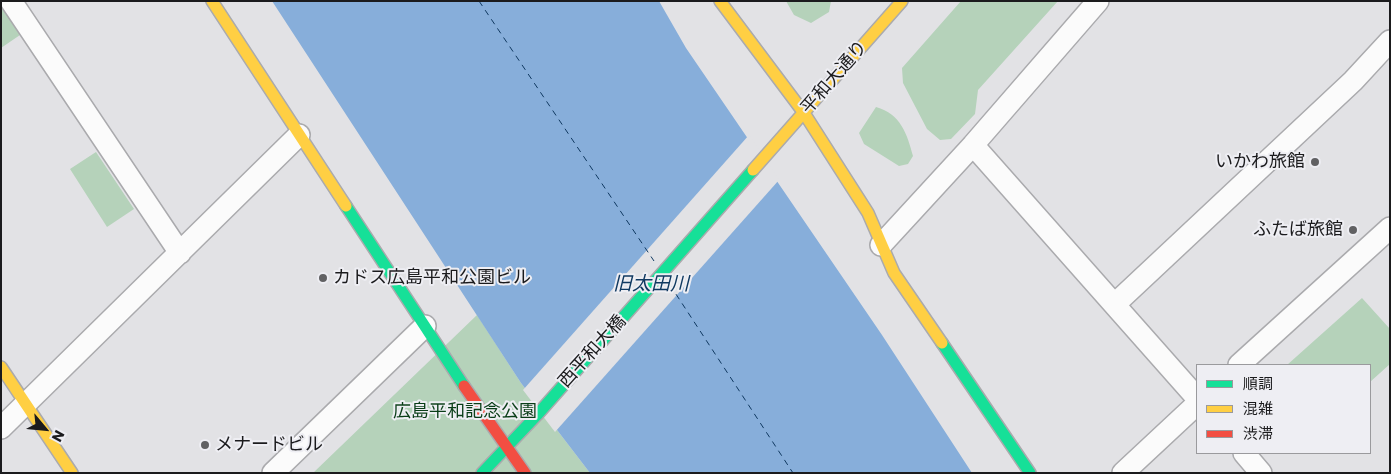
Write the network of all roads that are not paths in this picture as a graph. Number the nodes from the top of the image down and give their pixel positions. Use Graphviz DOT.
graph roads {
  1 [pos="11,1"];
  2 [pos="212,1"];
  3 [pos="720,1"];
  4 [pos="902,1"];
  5 [pos="1098,1"];
  6 [pos="1390,41"];
  7 [pos="804,113"];
  8 [pos="299,135"];
  9 [pos="973,145"];
  10 [pos="768,155"];
  11 [pos="1390,228"];
  12 [pos="881,245"];
  13 [pos="180,253"];
  14 [pos="1115,304"];
  15 [pos="425,326"];
  16 [pos="1240,364"];
  17 [pos="1,367"];
  18 [pos="1196,397"];
  19 [pos="26,404"];
  20 [pos="1196,405"];
  21 [pos="1,428"];
  22 [pos="507,448"];
  23 [pos="1245,454"];
  24 [pos="72,473"];
  25 [pos="273,473"];
  26 [pos="482,473"];
  27 [pos="525,473"];
  28 [pos="1030,473"];
  29 [pos="1123,473"];
  30 [pos="1261,473"];
  1 -- 13 [label="street"];
  2 -- 8 [label="street"];
  3 -- 7 [label="street"];
  4 -- 7 [label="street, 平和大通り"];
  5 -- 9 [label="street"];
  6 -- 14 [label="street"];
  7 -- 10 [label="street, 平和大通り"];
  7 -- 12 [label="street"];
  8 -- 13 [label="street"];
  8 -- 15 [label="street"];
  9 -- 12 [label="street"];
  9 -- 14 [label="street"];
  10 -- 22 [label="street, 西平和大橋"];
  11 -- 16 [label="street"];
  12 -- 28 [label="street"];
  13 -- 19 [label="street"];
  14 -- 18 [label="street"];
  15 -- 22 [label="street"];
  15 -- 25 [label="street"];
  17 -- 19 [label="street"];
  19 -- 21 [label="street"];
  19 -- 24 [label="street"];
  20 -- 29 [label="street"];
  22 -- 26 [label="street"];
  22 -- 27 [label="street"];
  23 -- 30 [label="street"];
}
